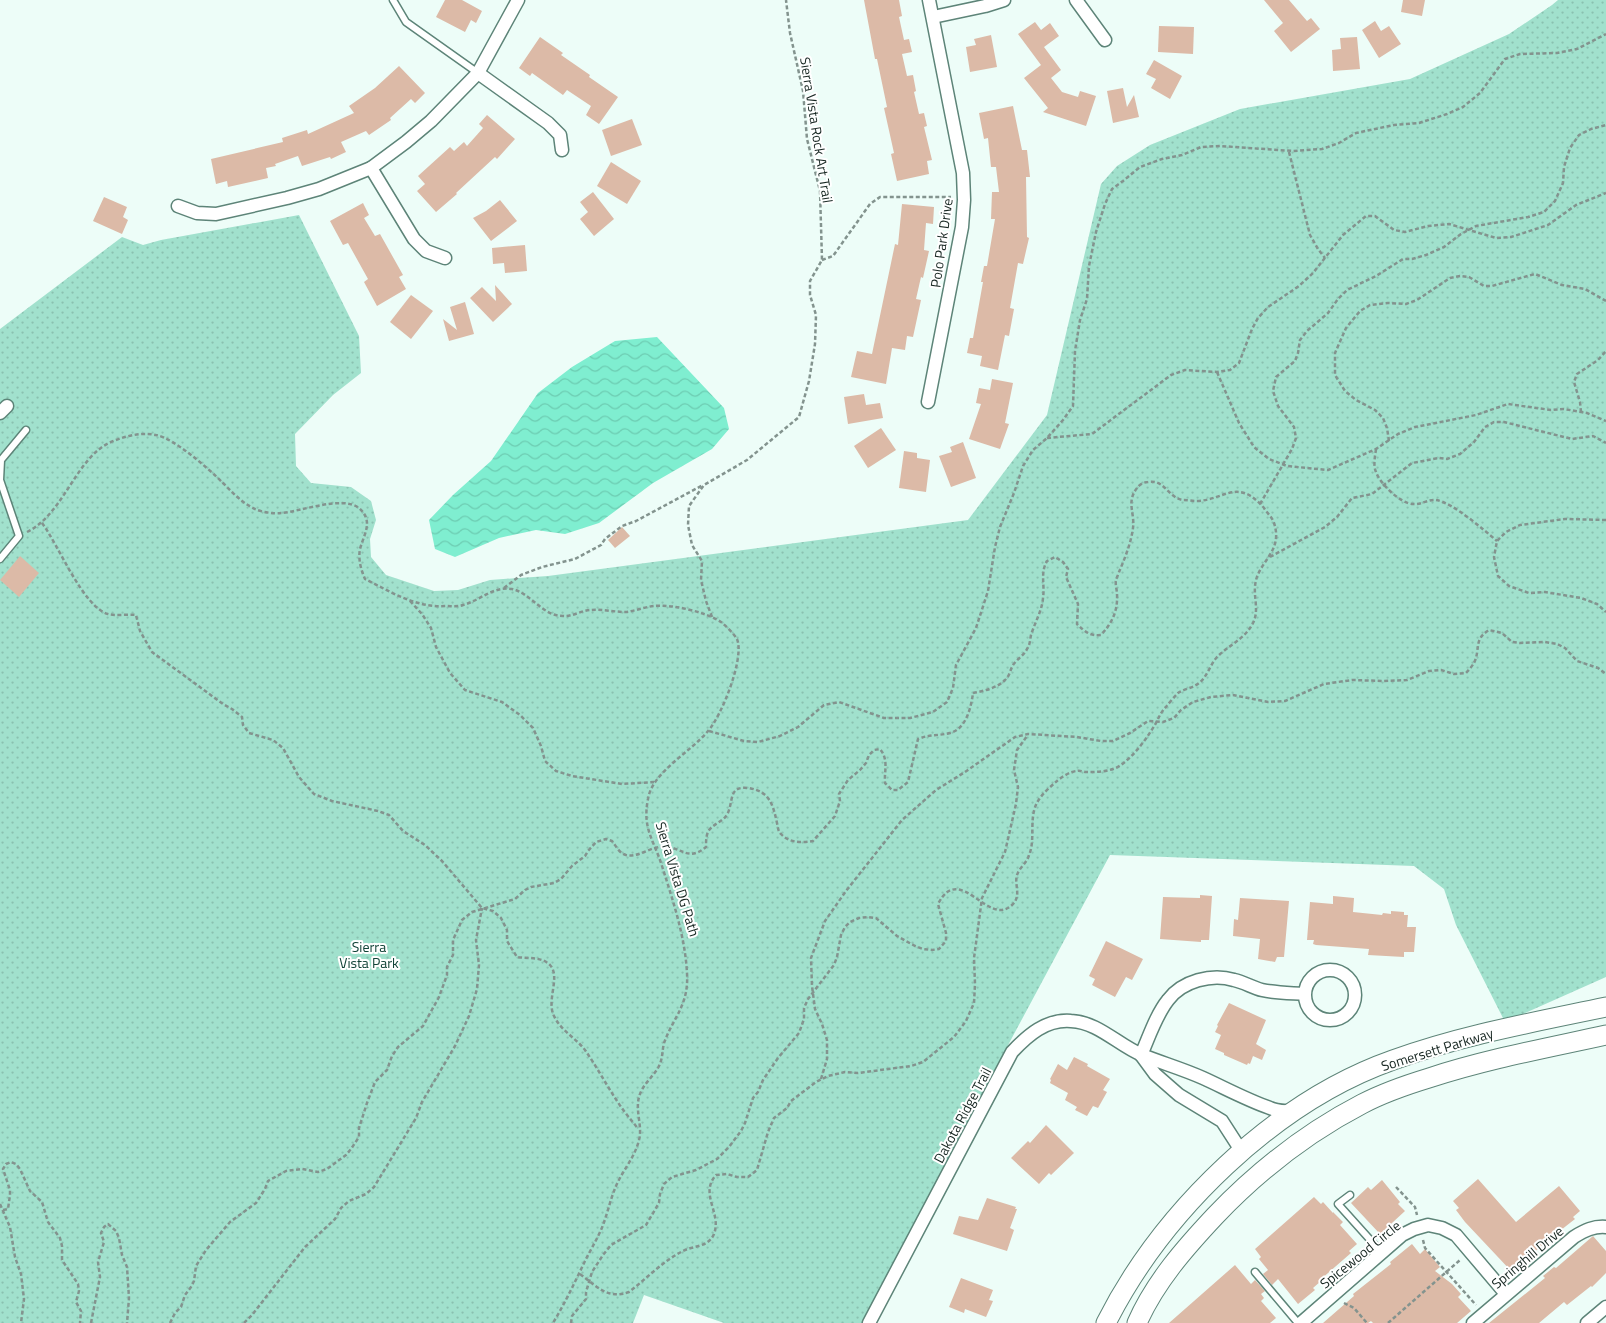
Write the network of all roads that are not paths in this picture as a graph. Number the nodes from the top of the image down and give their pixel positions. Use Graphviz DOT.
graph roads {
  1 [pos="393,0"];
  2 [pos="518,0"];
  3 [pos="929,0"];
  4 [pos="1004,0"];
  5 [pos="1076,0"];
  6 [pos="933,17"];
  7 [pos="1105,40"];
  8 [pos="478,73"];
  9 [pos="562,150"];
  10 [pos="371,168"];
  11 [pos="178,206"];
  12 [pos="445,258"];
  13 [pos="928,402"];
  14 [pos="26,430"];
  15 [pos="0,559"];
  16 [pos="1304,994"];
  17 [pos="1606,1007"];
  18 [pos="1606,1035"];
  19 [pos="1141,1055"];
  20 [pos="1292,1112"];
  21 [pos="1242,1152"];
  22 [pos="1350,1195"];
  23 [pos="1606,1227"];
  24 [pos="1382,1253"];
  25 [pos="1255,1272"];
  26 [pos="1506,1294"];
  27 [pos="1606,1307"];
  28 [pos="870,1323"];
  29 [pos="1106,1323"];
  30 [pos="1137,1323"];
  31 [pos="1300,1323"];
  32 [pos="1473,1323"];
  33 [pos="1587,1323"];
  1 -- 8 [label="lane"];
  2 -- 8 [label="street"];
  3 -- 6 [label="street, Polo Park Drive"];
  4 -- 6 [label="street"];
  5 -- 7 [label="street"];
  6 -- 13 [label="street, Polo Park Drive"];
  8 -- 9 [label="street"];
  8 -- 10 [label="street"];
  10 -- 11 [label="street"];
  10 -- 12 [label="street"];
  14 -- 15 [label="lane"];
  16 -- 16 [label="street"];
  16 -- 19 [label="street"];
  17 -- 20 [label="main road, Somersett Parkway"];
  18 -- 30 [label="main road, Somersett Parkway"];
  19 -- 20 [label="street, Dakota Ridge Trail"];
  19 -- 21 [label="street, Dakota Ridge Trail"];
  19 -- 28 [label="street, Dakota Ridge Trail"];
  20 -- 21 [label="main road, Somersett Parkway"];
  21 -- 29 [label="main road, Somersett Parkway"];
  22 -- 24 [label="lane"];
  23 -- 26 [label="street, Springhill Drive"];
  24 -- 26 [label="street, Spicewood Circle"];
  24 -- 31 [label="street, Spicewood Circle"];
  25 -- 31 [label="lane"];
  26 -- 32 [label="street, Springhill Drive"];
  27 -- 33 [label="street"];
}
